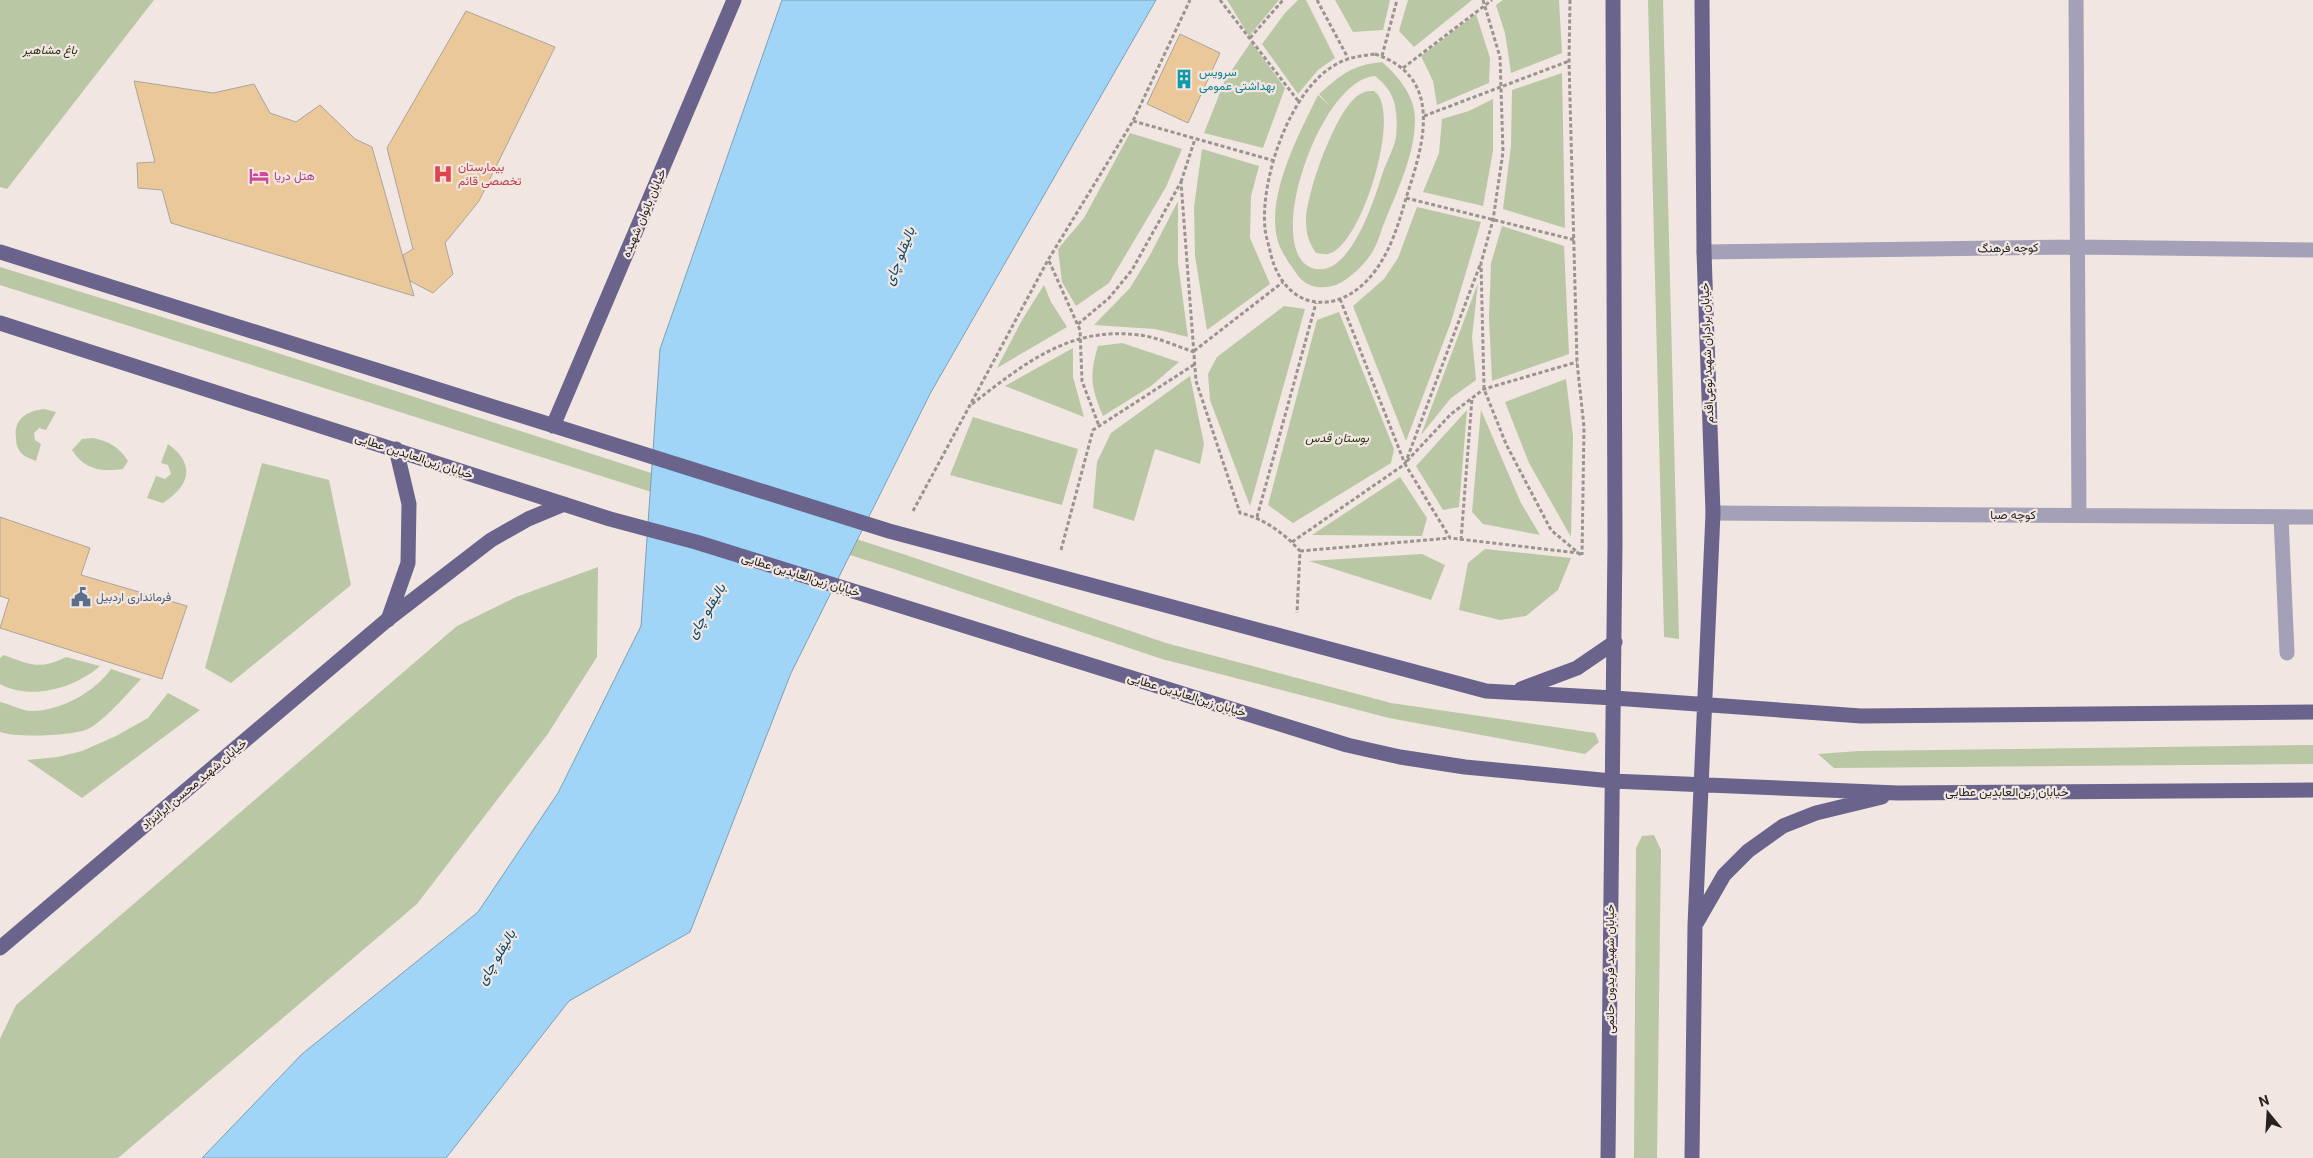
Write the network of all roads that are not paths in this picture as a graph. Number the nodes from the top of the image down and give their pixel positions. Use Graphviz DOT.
graph roads {
  1 [pos="734,0"];
  2 [pos="1613,0"];
  3 [pos="1702,0"];
  4 [pos="2076,0"];
  5 [pos="2078,247"];
  6 [pos="2313,250"];
  7 [pos="0,252"];
  8 [pos="1704,252"];
  9 [pos="0,323"];
  10 [pos="553,426"];
  11 [pos="396,449"];
  12 [pos="564,504"];
  13 [pos="1713,514"];
  14 [pos="2079,516"];
  15 [pos="2280,517"];
  16 [pos="2313,517"];
  17 [pos="388,620"];
  18 [pos="1614,642"];
  19 [pos="2287,653"];
  20 [pos="1502,692"];
  21 [pos="1614,698"];
  22 [pos="1705,705"];
  23 [pos="2313,712"];
  24 [pos="1612,781"];
  25 [pos="1702,784"];
  26 [pos="2313,790"];
  27 [pos="1898,793"];
  28 [pos="1695,926"];
  29 [pos="0,948"];
  30 [pos="1608,1158"];
  31 [pos="1692,1158"];
  1 -- 10 [label="main road, خیابان بانوان شهیده"];
  2 -- 18 [label="main road"];
  3 -- 8 [label="main road, خیابان برادران شهید نوعی‌اقدم"];
  4 -- 5 [label="street"];
  5 -- 6 [label="street, کوچه فرهنگ"];
  5 -- 8 [label="street, کوچه فرهنگ"];
  5 -- 14 [label="street"];
  7 -- 10 [label="main road"];
  8 -- 13 [label="main road, خیابان برادران شهید نوعی‌اقدم"];
  9 -- 11 [label="main road, خیابان زین‌العابدین عطایی"];
  10 -- 20 [label="main road"];
  11 -- 12 [label="main road, خیابان زین‌العابدین عطایی"];
  11 -- 17 [label="main road"];
  12 -- 17 [label="main road, خیابان شهید محسن ایراننژاد"];
  12 -- 24 [label="main road, خیابان زین‌العابدین عطایی"];
  13 -- 14 [label="street, کوچه صبا"];
  13 -- 22 [label="main road, خیابان برادران شهید نوعی‌اقدم"];
  14 -- 15 [label="street, کوچه صبا"];
  15 -- 16 [label="street, کوچه صبا"];
  15 -- 19 [label="street"];
  17 -- 29 [label="main road, خیابان شهید محسن ایراننژاد"];
  18 -- 20 [label="main road"];
  18 -- 21 [label="main road"];
  20 -- 21 [label="main road"];
  21 -- 22 [label="main road"];
  21 -- 24 [label="main road, خیابان شهید فریدون حاتمی"];
  22 -- 23 [label="main road"];
  22 -- 25 [label="main road, خیابان برادران شهید نوعی‌اقدم"];
  24 -- 25 [label="main road, خیابان زین‌العابدین عطایی"];
  24 -- 30 [label="main road, خیابان شهید فریدون حاتمی"];
  25 -- 27 [label="main road, خیابان زین‌العابدین عطایی"];
  25 -- 28 [label="main road"];
  26 -- 27 [label="main road, خیابان زین‌العابدین عطایی"];
  27 -- 28 [label="main road"];
  28 -- 31 [label="main road"];
}
